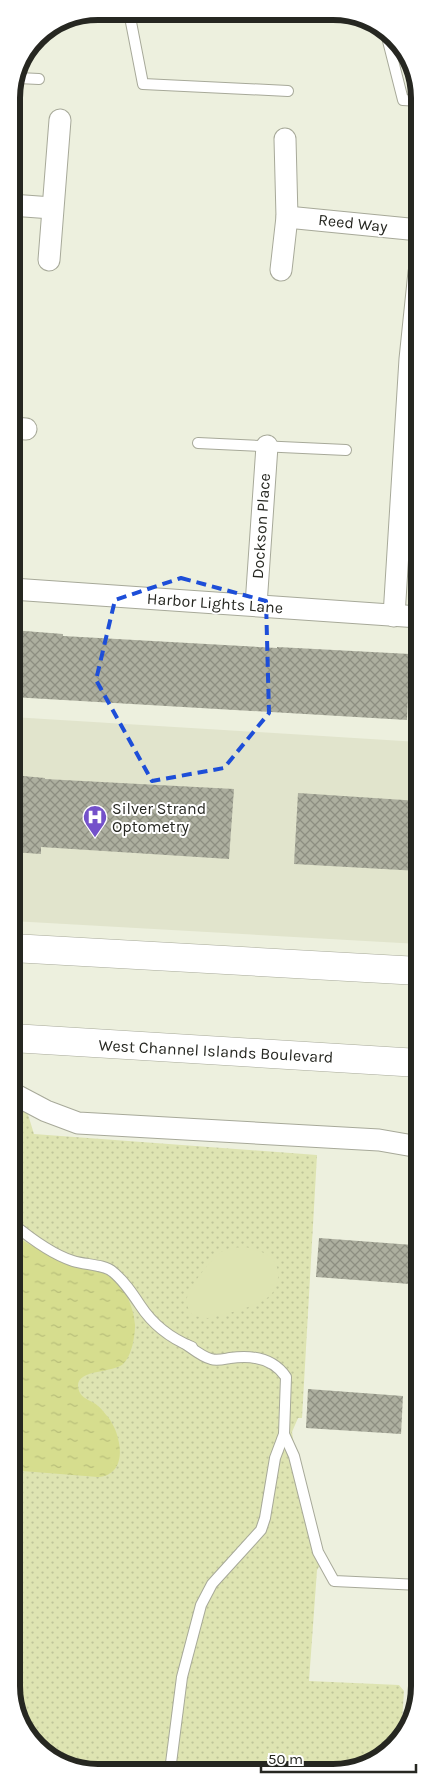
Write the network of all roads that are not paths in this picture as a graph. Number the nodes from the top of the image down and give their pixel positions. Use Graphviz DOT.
graph roads {
  1 [pos="131,20"];
  2 [pos="389,44"];
  3 [pos="23,78"];
  4 [pos="39,79"];
  5 [pos="288,91"];
  6 [pos="411,100"];
  7 [pos="60,120"];
  8 [pos="285,139"];
  9 [pos="20,206"];
  10 [pos="52,208"];
  11 [pos="287,217"];
  12 [pos="411,229"];
  13 [pos="49,260"];
  14 [pos="281,270"];
  15 [pos="411,398"];
  16 [pos="198,443"];
  17 [pos="267,446"];
  18 [pos="346,450"];
  19 [pos="20,590"];
  20 [pos="256,605"];
  21 [pos="394,616"];
  22 [pos="411,617"];
  23 [pos="20,948"];
  24 [pos="411,971"];
  25 [pos="20,1038"];
  26 [pos="411,1063"];
  27 [pos="20,1097"];
  28 [pos="411,1146"];
  29 [pos="20,1228"];
  30 [pos="284,1434"];
  31 [pos="411,1585"];
  32 [pos="171,1764"];
  1 -- 5 [label="lane"];
  2 -- 6 [label="lane"];
  3 -- 4 [label="lane"];
  7 -- 10 [label="street"];
  8 -- 11 [label="street"];
  9 -- 10 [label="street"];
  10 -- 13 [label="street"];
  11 -- 12 [label="street, Reed Way"];
  11 -- 14 [label="street"];
  15 -- 21 [label="street"];
  16 -- 17 [label="lane"];
  17 -- 18 [label="lane"];
  17 -- 20 [label="street, Dockson Place"];
  19 -- 20 [label="street, Harbor Lights Lane"];
  20 -- 21 [label="street, Harbor Lights Lane"];
  21 -- 22 [label="street, Harbor Lights Lane"];
  23 -- 24 [label="main road"];
  25 -- 26 [label="main road, West Channel Islands Boulevard"];
  27 -- 28 [label="street"];
  29 -- 30 [label="lane"];
  30 -- 31 [label="lane"];
  30 -- 32 [label="lane"];
}
